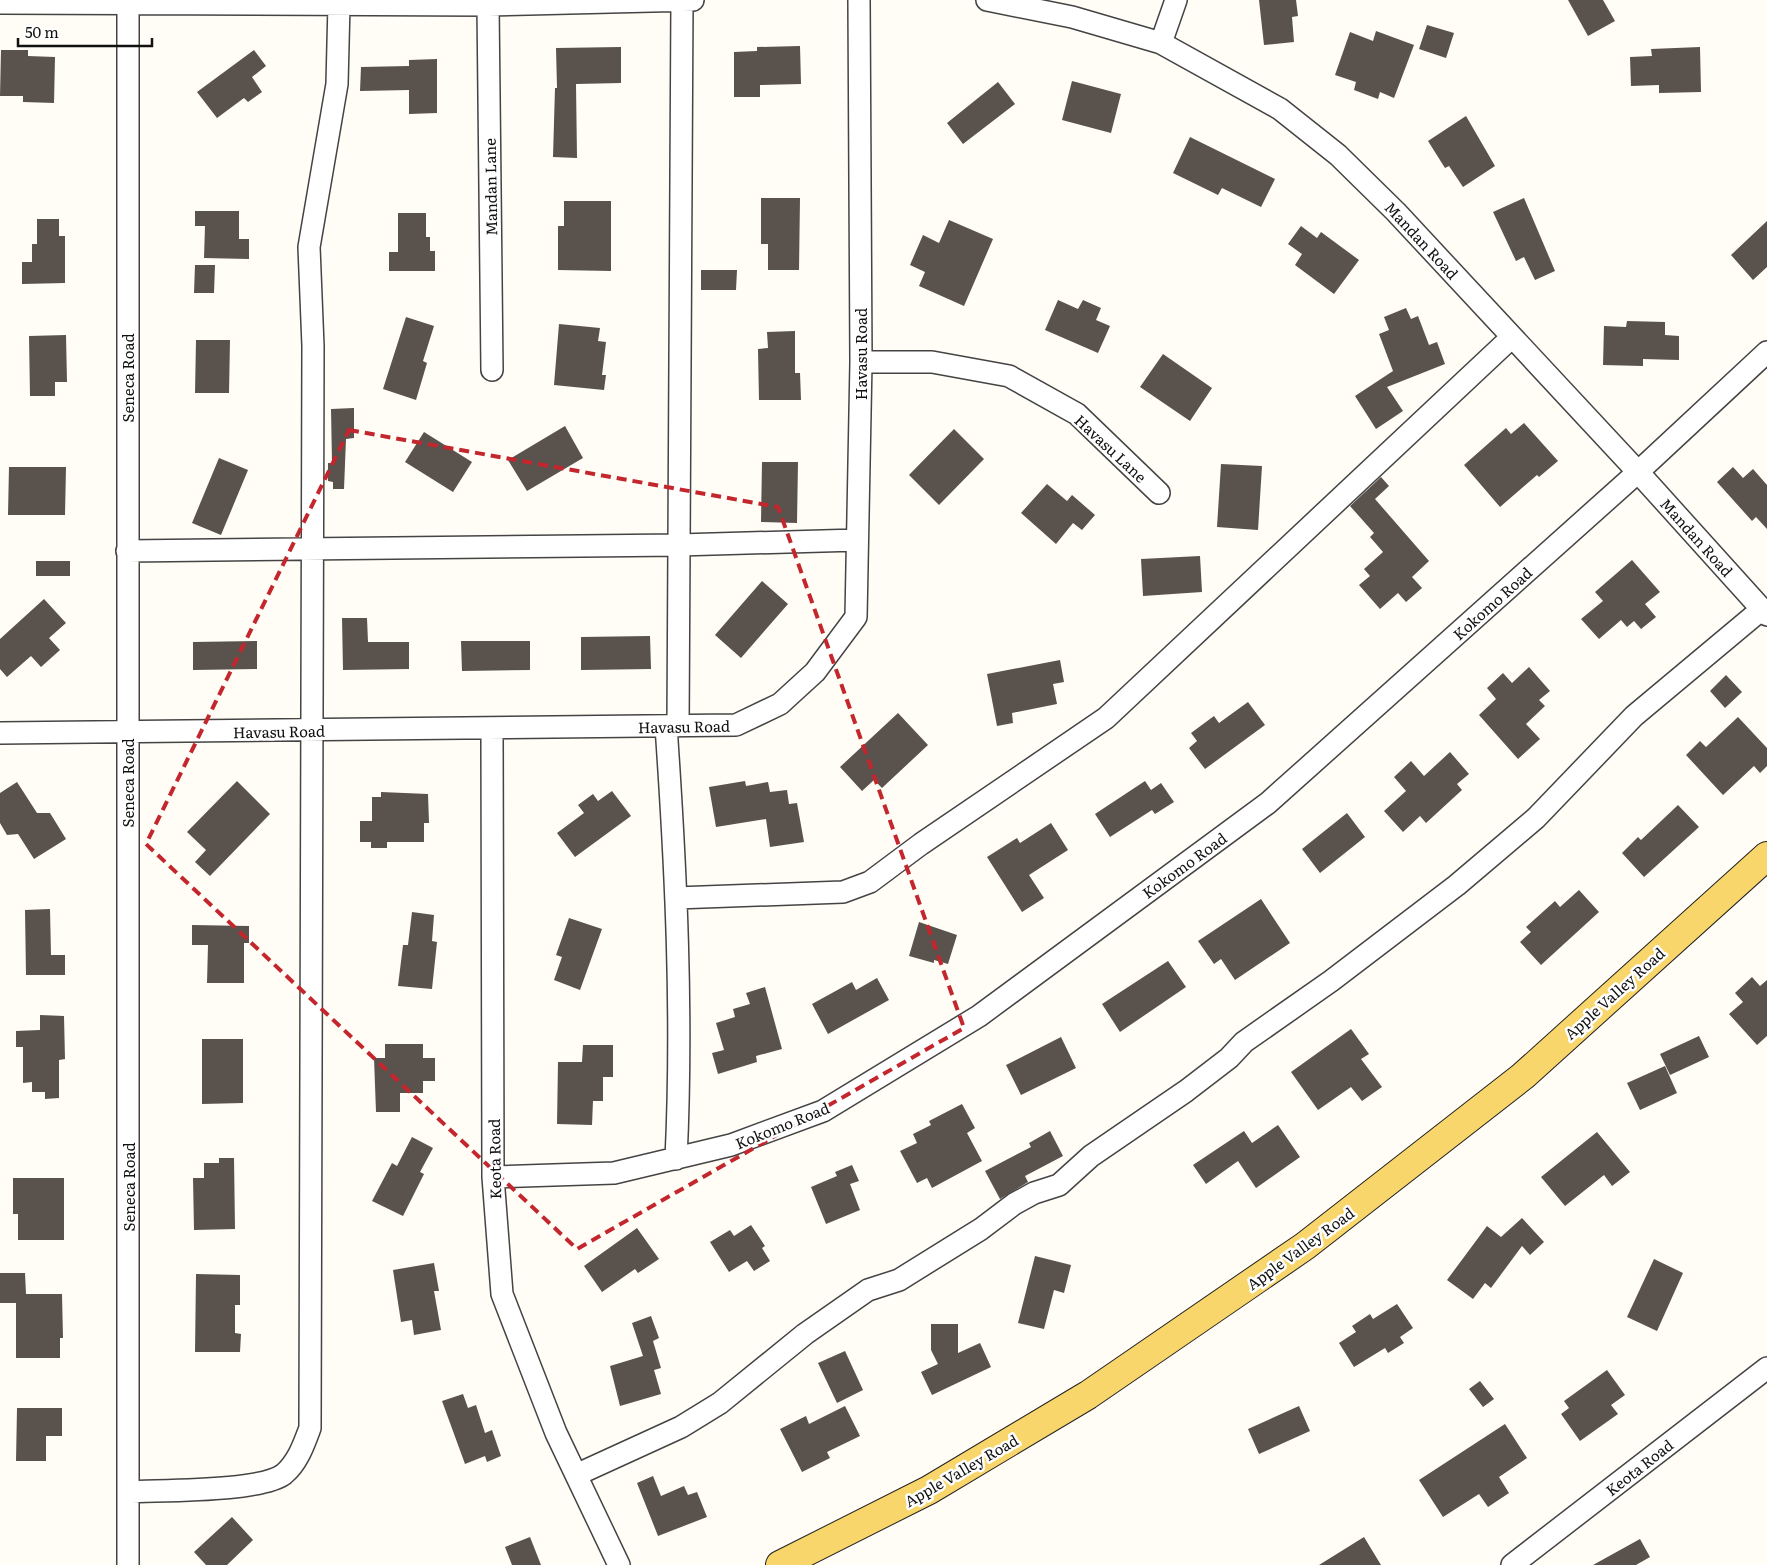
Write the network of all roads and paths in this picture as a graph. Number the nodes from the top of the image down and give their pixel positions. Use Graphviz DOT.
graph roads {
  1 [pos="682,0"];
  2 [pos="693,0"];
  3 [pos="859,0"];
  4 [pos="987,0"];
  5 [pos="1176,0"];
  6 [pos="128,1"];
  7 [pos="0,3"];
  8 [pos="339,4"];
  9 [pos="488,5"];
  10 [pos="1161,43"];
  11 [pos="1512,337"];
  12 [pos="1767,352"];
  13 [pos="861,362"];
  14 [pos="492,370"];
  15 [pos="1638,472"];
  16 [pos="1159,493"];
  17 [pos="857,540"];
  18 [pos="679,545"];
  19 [pos="312,549"];
  20 [pos="127,551"];
  21 [pos="1765,612"];
  22 [pos="672,726"];
  23 [pos="492,729"];
  24 [pos="310,731"];
  25 [pos="127,732"];
  26 [pos="0,733"];
  27 [pos="1767,856"];
  28 [pos="676,898"];
  29 [pos="676,1159"];
  30 [pos="493,1176"];
  31 [pos="1767,1368"];
  32 [pos="576,1476"];
  33 [pos="128,1492"];
  34 [pos="128,1565"];
  35 [pos="618,1565"];
  36 [pos="780,1565"];
  37 [pos="1512,1565"];
  1 -- 2 [label="street"];
  1 -- 9 [label="street"];
  1 -- 18 [label="street"];
  3 -- 13 [label="street, Havasu Road"];
  4 -- 10 [label="street, Mandan Road"];
  5 -- 10 [label="street"];
  6 -- 7 [label="street"];
  6 -- 8 [label="street"];
  6 -- 20 [label="street, Seneca Road"];
  8 -- 9 [label="street"];
  8 -- 19 [label="street"];
  9 -- 14 [label="street, Mandan Lane"];
  10 -- 11 [label="street, Mandan Road"];
  11 -- 15 [label="street, Mandan Road"];
  11 -- 28 [label="street"];
  12 -- 15 [label="street, Kokomo Road"];
  13 -- 16 [label="street, Havasu Lane"];
  13 -- 17 [label="street, Havasu Road"];
  15 -- 21 [label="street, Mandan Road"];
  15 -- 29 [label="street, Kokomo Road"];
  17 -- 18 [label="street"];
  17 -- 22 [label="street, Havasu Road"];
  18 -- 19 [label="street"];
  18 -- 22 [label="street"];
  19 -- 20 [label="street"];
  19 -- 24 [label="street"];
  20 -- 25 [label="street, Seneca Road"];
  21 -- 32 [label="street"];
  22 -- 23 [label="street, Havasu Road"];
  22 -- 28 [label="street"];
  23 -- 24 [label="street, Havasu Road"];
  23 -- 30 [label="street, Keota Road"];
  24 -- 25 [label="street, Havasu Road"];
  24 -- 33 [label="street"];
  25 -- 26 [label="street, Havasu Road"];
  25 -- 33 [label="street, Seneca Road"];
  27 -- 36 [label="main road, Apple Valley Road"];
  28 -- 29 [label="street"];
  29 -- 30 [label="street, Kokomo Road"];
  30 -- 32 [label="street, Keota Road"];
  31 -- 37 [label="street, Keota Road"];
  32 -- 35 [label="street, Keota Road"];
  33 -- 34 [label="street, Seneca Road"];
}
